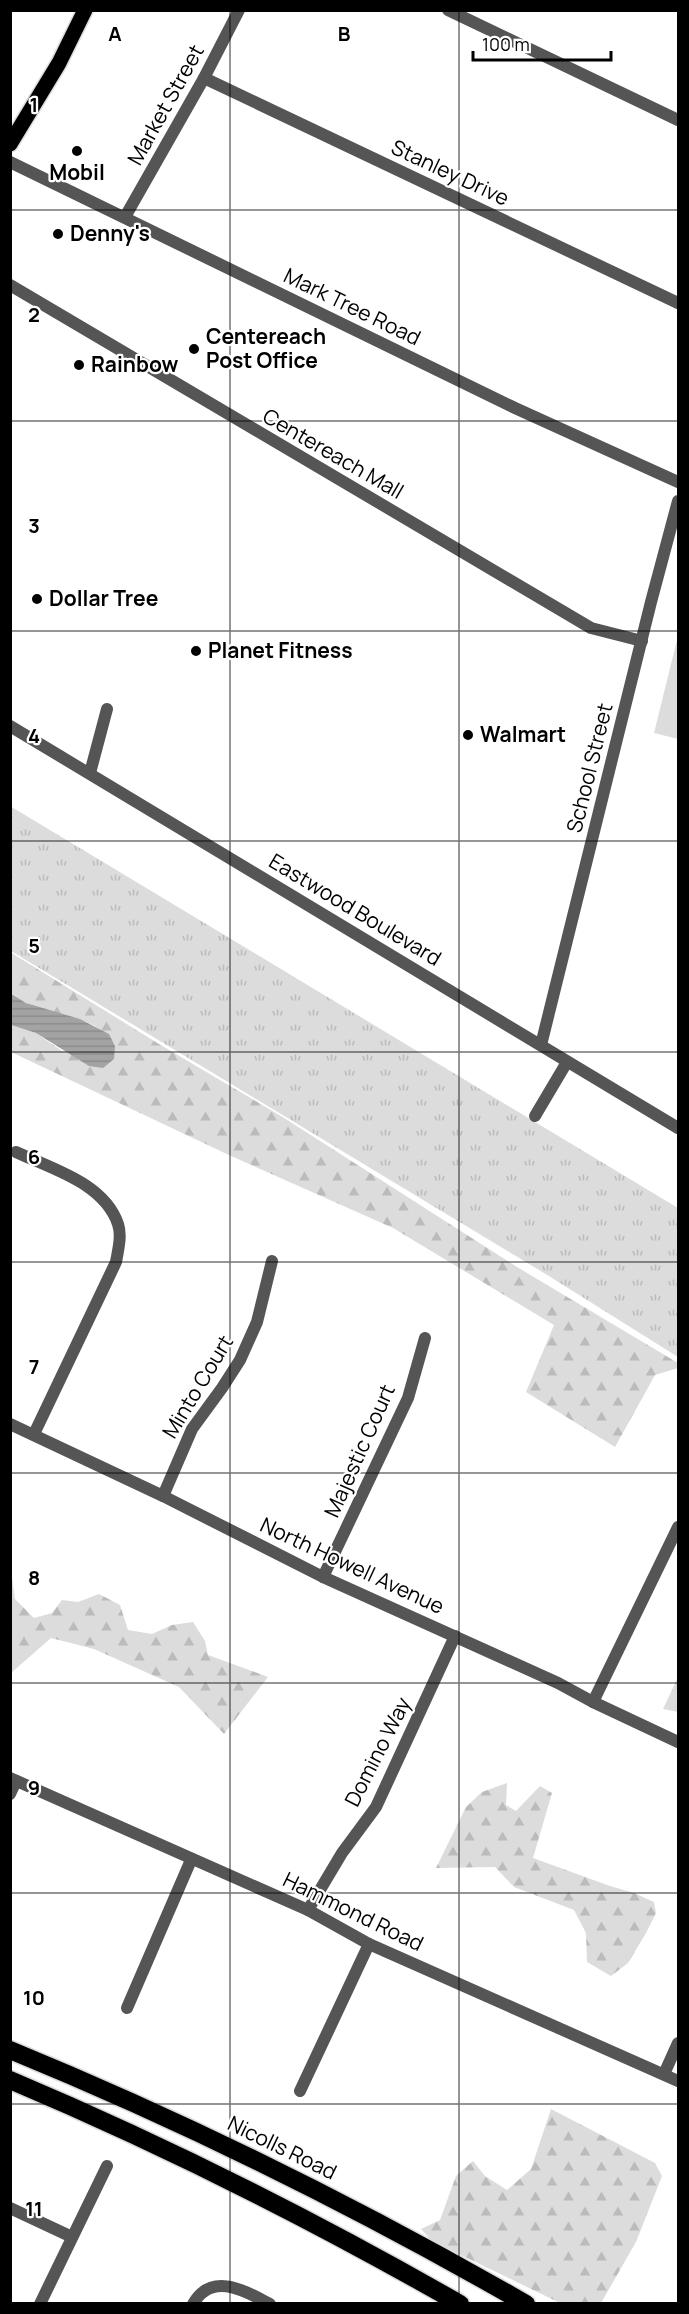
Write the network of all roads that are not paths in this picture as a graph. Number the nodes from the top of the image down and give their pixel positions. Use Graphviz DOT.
graph roads {
  1 [pos="85,10"];
  2 [pos="239,10"];
  3 [pos="448,10"];
  4 [pos="204,78"];
  5 [pos="678,120"];
  6 [pos="10,144"];
  7 [pos="10,162"];
  8 [pos="125,217"];
  9 [pos="10,285"];
  10 [pos="678,303"];
  11 [pos="678,482"];
  12 [pos="678,501"];
  13 [pos="642,641"];
  14 [pos="107,709"];
  15 [pos="10,726"];
  16 [pos="90,773"];
  17 [pos="541,1045"];
  18 [pos="567,1062"];
  19 [pos="535,1116"];
  20 [pos="678,1128"];
  21 [pos="16,1152"];
  22 [pos="272,1261"];
  23 [pos="425,1338"];
  24 [pos="10,1424"];
  25 [pos="34,1434"];
  26 [pos="163,1496"];
  27 [pos="678,1527"];
  28 [pos="323,1577"];
  29 [pos="455,1636"];
  30 [pos="593,1702"];
  31 [pos="678,1742"];
  32 [pos="13,1780"];
  33 [pos="10,1794"];
  34 [pos="191,1860"];
  35 [pos="308,1910"];
  36 [pos="369,1944"];
  37 [pos="127,2008"];
  38 [pos="678,2043"];
  39 [pos="10,2050"];
  40 [pos="664,2074"];
  41 [pos="10,2080"];
  42 [pos="678,2081"];
  43 [pos="300,2091"];
  44 [pos="107,2166"];
  45 [pos="10,2208"];
  46 [pos="72,2237"];
  47 [pos="40,2304"];
  48 [pos="193,2304"];
  49 [pos="270,2304"];
  50 [pos="460,2304"];
  51 [pos="526,2304"];
  1 -- 6 [label="main road"];
  2 -- 4 [label="street, Market Street"];
  3 -- 5 [label="street"];
  4 -- 8 [label="street, Market Street"];
  4 -- 10 [label="street, Stanley Drive"];
  7 -- 8 [label="street, Mark Tree Road"];
  8 -- 11 [label="street, Mark Tree Road"];
  9 -- 13 [label="street, Centereach Mall"];
  12 -- 13 [label="street, School Street"];
  13 -- 17 [label="street, School Street"];
  14 -- 16 [label="street"];
  15 -- 16 [label="street, Eastwood Boulevard"];
  16 -- 17 [label="street, Eastwood Boulevard"];
  17 -- 18 [label="street, Eastwood Boulevard"];
  18 -- 19 [label="street"];
  18 -- 20 [label="street, Eastwood Boulevard"];
  21 -- 25 [label="street"];
  22 -- 26 [label="street, Minto Court"];
  23 -- 28 [label="street, Majestic Court"];
  24 -- 25 [label="street, North Howell Avenue"];
  25 -- 26 [label="street, North Howell Avenue"];
  26 -- 28 [label="street, North Howell Avenue"];
  27 -- 30 [label="street"];
  28 -- 29 [label="street, North Howell Avenue"];
  29 -- 30 [label="street, North Howell Avenue"];
  29 -- 35 [label="street, Domino Way"];
  30 -- 31 [label="street, North Howell Avenue"];
  32 -- 33 [label="street"];
  32 -- 34 [label="street, Hammond Road"];
  34 -- 35 [label="street, Hammond Road"];
  34 -- 37 [label="street"];
  35 -- 36 [label="street, Hammond Road"];
  36 -- 40 [label="street, Hammond Road"];
  36 -- 43 [label="street"];
  38 -- 40 [label="street"];
  39 -- 51 [label="highway, Nicolls Road"];
  40 -- 42 [label="street, Hammond Road"];
  41 -- 50 [label="highway"];
  44 -- 46 [label="street"];
  45 -- 46 [label="street"];
  46 -- 47 [label="street"];
  48 -- 49 [label="street"];
}
